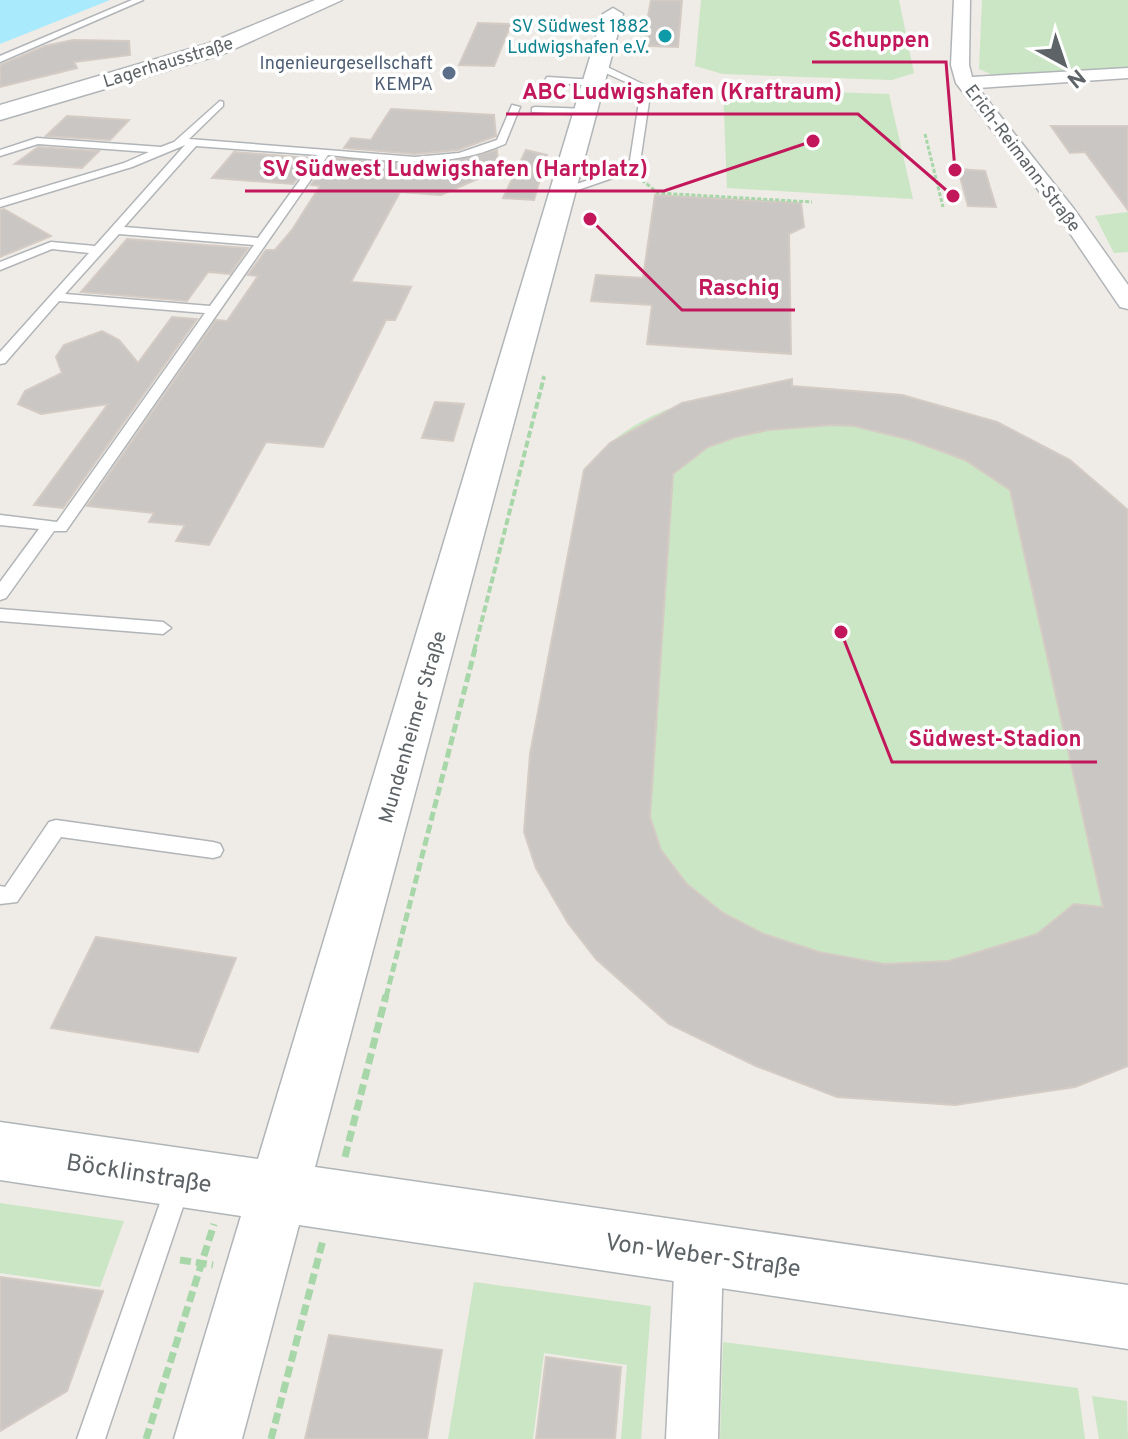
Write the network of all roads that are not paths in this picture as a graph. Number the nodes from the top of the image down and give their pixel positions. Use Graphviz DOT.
graph roads {
  1 [pos="139,0"];
  2 [pos="332,0"];
  3 [pos="962,0"];
  4 [pos="616,5"];
  5 [pos="0,59"];
  6 [pos="1128,73"];
  7 [pos="547,80"];
  8 [pos="965,83"];
  9 [pos="595,87"];
  10 [pos="220,104"];
  11 [pos="515,107"];
  12 [pos="535,110"];
  13 [pos="0,113"];
  14 [pos="188,142"];
  15 [pos="165,150"];
  16 [pos="325,152"];
  17 [pos="0,153"];
  18 [pos="565,191"];
  19 [pos="0,204"];
  20 [pos="116,230"];
  21 [pos="262,242"];
  22 [pos="98,250"];
  23 [pos="0,266"];
  24 [pos="56,297"];
  25 [pos="1128,302"];
  26 [pos="213,310"];
  27 [pos="0,360"];
  28 [pos="0,520"];
  29 [pos="50,525"];
  30 [pos="0,594"];
  31 [pos="0,615"];
  32 [pos="163,628"];
  33 [pos="213,850"];
  34 [pos="0,895"];
  35 [pos="0,1151"];
  36 [pos="180,1180"];
  37 [pos="306,1198"];
  38 [pos="699,1255"];
  39 [pos="1127,1319"];
  40 [pos="91,1439"];
  41 [pos="208,1439"];
  42 [pos="692,1439"];
  1 -- 5 [label="lane"];
  2 -- 13 [label="street, Lagerhausstraße"];
  3 -- 8 [label="street, Erich-Reimann-Straße"];
  4 -- 9 [label="street, Mundenheimer Straße"];
  6 -- 8 [label="street"];
  7 -- 9 [label="lane"];
  8 -- 25 [label="street, Erich-Reimann-Straße"];
  9 -- 12 [label="lane"];
  9 -- 18 [label="street, Mundenheimer Straße"];
  9 -- 18 [label="lane"];
  10 -- 14 [label="lane"];
  11 -- 16 [label="lane"];
  14 -- 15 [label="lane"];
  14 -- 16 [label="lane"];
  14 -- 20 [label="lane"];
  15 -- 17 [label="lane"];
  15 -- 19 [label="lane"];
  16 -- 21 [label="lane"];
  18 -- 37 [label="street, Mundenheimer Straße"];
  20 -- 21 [label="lane"];
  20 -- 22 [label="lane"];
  21 -- 26 [label="lane"];
  22 -- 23 [label="lane"];
  22 -- 24 [label="lane"];
  24 -- 26 [label="lane"];
  24 -- 27 [label="lane"];
  26 -- 29 [label="lane"];
  28 -- 29 [label="lane"];
  29 -- 30 [label="lane"];
  31 -- 32 [label="lane"];
  33 -- 34 [label="lane"];
  35 -- 36 [label="street, Böcklinstraße"];
  36 -- 37 [label="street, Böcklinstraße"];
  36 -- 40 [label="lane"];
  37 -- 38 [label="street, Von-Weber-Straße"];
  37 -- 41 [label="street, Mundenheimer Straße"];
  38 -- 39 [label="street, Von-Weber-Straße"];
  38 -- 42 [label="street"];
}
